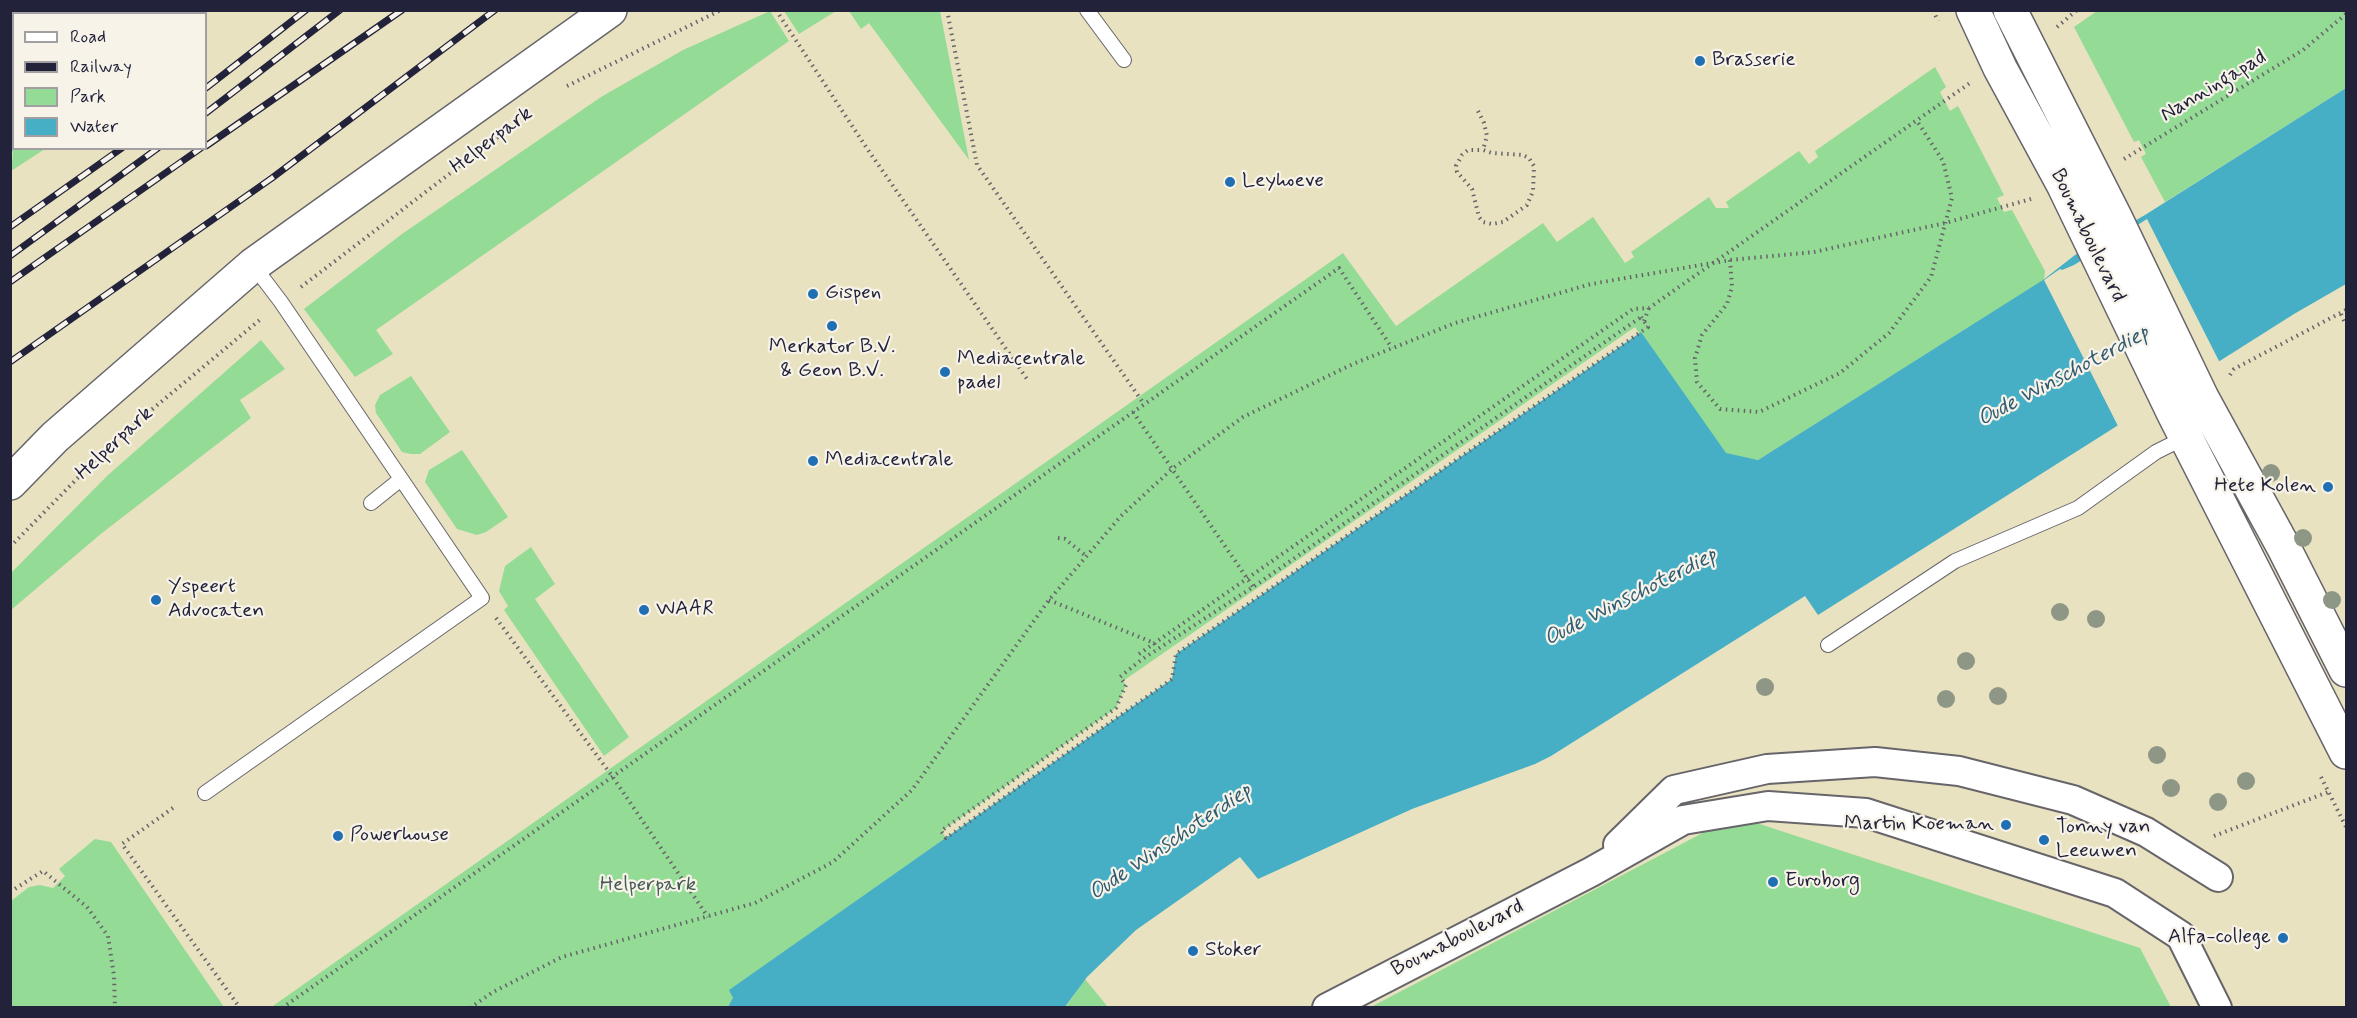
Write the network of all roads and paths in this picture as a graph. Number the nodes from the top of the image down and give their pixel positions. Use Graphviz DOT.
graph roads {
  1 [pos="610,10"];
  2 [pos="721,10"];
  3 [pos="776,10"];
  4 [pos="947,10"];
  5 [pos="1087,10"];
  6 [pos="1973,10"];
  7 [pos="2010,10"];
  8 [pos="2346,14"];
  9 [pos="1124,60"];
  10 [pos="1970,83"];
  11 [pos="559,90"];
  12 [pos="1478,111"];
  13 [pos="1917,121"];
  14 [pos="513,125"];
  15 [pos="1483,150"];
  16 [pos="2092,175"];
  17 [pos="2033,198"];
  18 [pos="1945,223"];
  19 [pos="1730,261"];
  20 [pos="1710,264"];
  21 [pos="253,265"];
  22 [pos="281,302"];
  23 [pos="1649,308"];
  24 [pos="2346,310"];
  25 [pos="2341,314"];
  26 [pos="1644,321"];
  27 [pos="2346,325"];
  28 [pos="1392,348"];
  29 [pos="1028,379"];
  30 [pos="1144,404"];
  31 [pos="2197,408"];
  32 [pos="1133,412"];
  33 [pos="1172,469"];
  34 [pos="401,480"];
  35 [pos="10,483"];
  36 [pos="371,503"];
  37 [pos="1058,538"];
  38 [pos="10,547"];
  39 [pos="1086,556"];
  40 [pos="1248,579"];
  41 [pos="1253,587"];
  42 [pos="482,598"];
  43 [pos="1049,600"];
  44 [pos="1154,643"];
  45 [pos="1827,645"];
  46 [pos="1158,649"];
  47 [pos="1139,654"];
  48 [pos="2346,670"];
  49 [pos="2346,752"];
  50 [pos="612,776"];
  51 [pos="205,793"];
  52 [pos="173,808"];
  53 [pos="2346,827"];
  54 [pos="2182,855"];
  55 [pos="1591,872"];
  56 [pos="2218,877"];
  57 [pos="10,892"];
  58 [pos="708,917"];
  59 [pos="115,1008"];
  60 [pos="240,1008"];
  61 [pos="282,1008"];
  62 [pos="470,1008"];
  63 [pos="1327,1008"];
  64 [pos="2217,1008"];
  1 -- 21 [label="main road, Helperpark"];
  2 -- 11 [label="path"];
  3 -- 29 [label="path"];
  4 -- 30 [label="path"];
  5 -- 9 [label="lane"];
  6 -- 31 [label="main road, Boumaboulevard"];
  7 -- 16 [label="main road, Boumaboulevard"];
  8 -- 16 [label="path, Nanningapad"];
  10 -- 13 [label="path"];
  12 -- 15 [label="path"];
  13 -- 18 [label="path"];
  13 -- 20 [label="path"];
  14 -- 22 [label="path, Helperpark"];
  15 -- 15 [label="path"];
  16 -- 31 [label="main road, Boumaboulevard"];
  17 -- 18 [label="path"];
  18 -- 19 [label="path"];
  18 -- 19 [label="path"];
  19 -- 20 [label="path"];
  20 -- 23 [label="path"];
  20 -- 28 [label="path"];
  21 -- 22 [label="lane"];
  21 -- 35 [label="main road, Helperpark"];
  22 -- 34 [label="lane"];
  22 -- 38 [label="path, Helperpark"];
  23 -- 26 [label="path"];
  23 -- 40 [label="path"];
  24 -- 25 [label="path"];
  25 -- 27 [label="path"];
  25 -- 31 [label="path"];
  26 -- 41 [label="path"];
  26 -- 46 [label="path"];
  28 -- 30 [label="path"];
  28 -- 33 [label="path"];
  30 -- 32 [label="path"];
  31 -- 45 [label="lane"];
  31 -- 48 [label="main road, Boumaboulevard"];
  31 -- 49 [label="main road, Boumaboulevard"];
  32 -- 33 [label="path"];
  32 -- 50 [label="path"];
  33 -- 39 [label="path"];
  33 -- 40 [label="path"];
  34 -- 36 [label="lane"];
  34 -- 42 [label="lane"];
  37 -- 39 [label="path"];
  39 -- 43 [label="path"];
  40 -- 41 [label="path"];
  40 -- 44 [label="path"];
  41 -- 46 [label="path"];
  42 -- 50 [label="path"];
  42 -- 51 [label="lane"];
  43 -- 44 [label="path"];
  43 -- 58 [label="path"];
  44 -- 46 [label="path"];
  44 -- 47 [label="path"];
  50 -- 58 [label="path"];
  50 -- 61 [label="path"];
  52 -- 60 [label="path"];
  53 -- 54 [label="path"];
  54 -- 55 [label="street, Boumaboulevard"];
  54 -- 56 [label="street, Boumaboulevard"];
  55 -- 63 [label="street, Boumaboulevard"];
  55 -- 64 [label="street, Boumaboulevard"];
  57 -- 59 [label="path"];
  58 -- 62 [label="path"];
}
